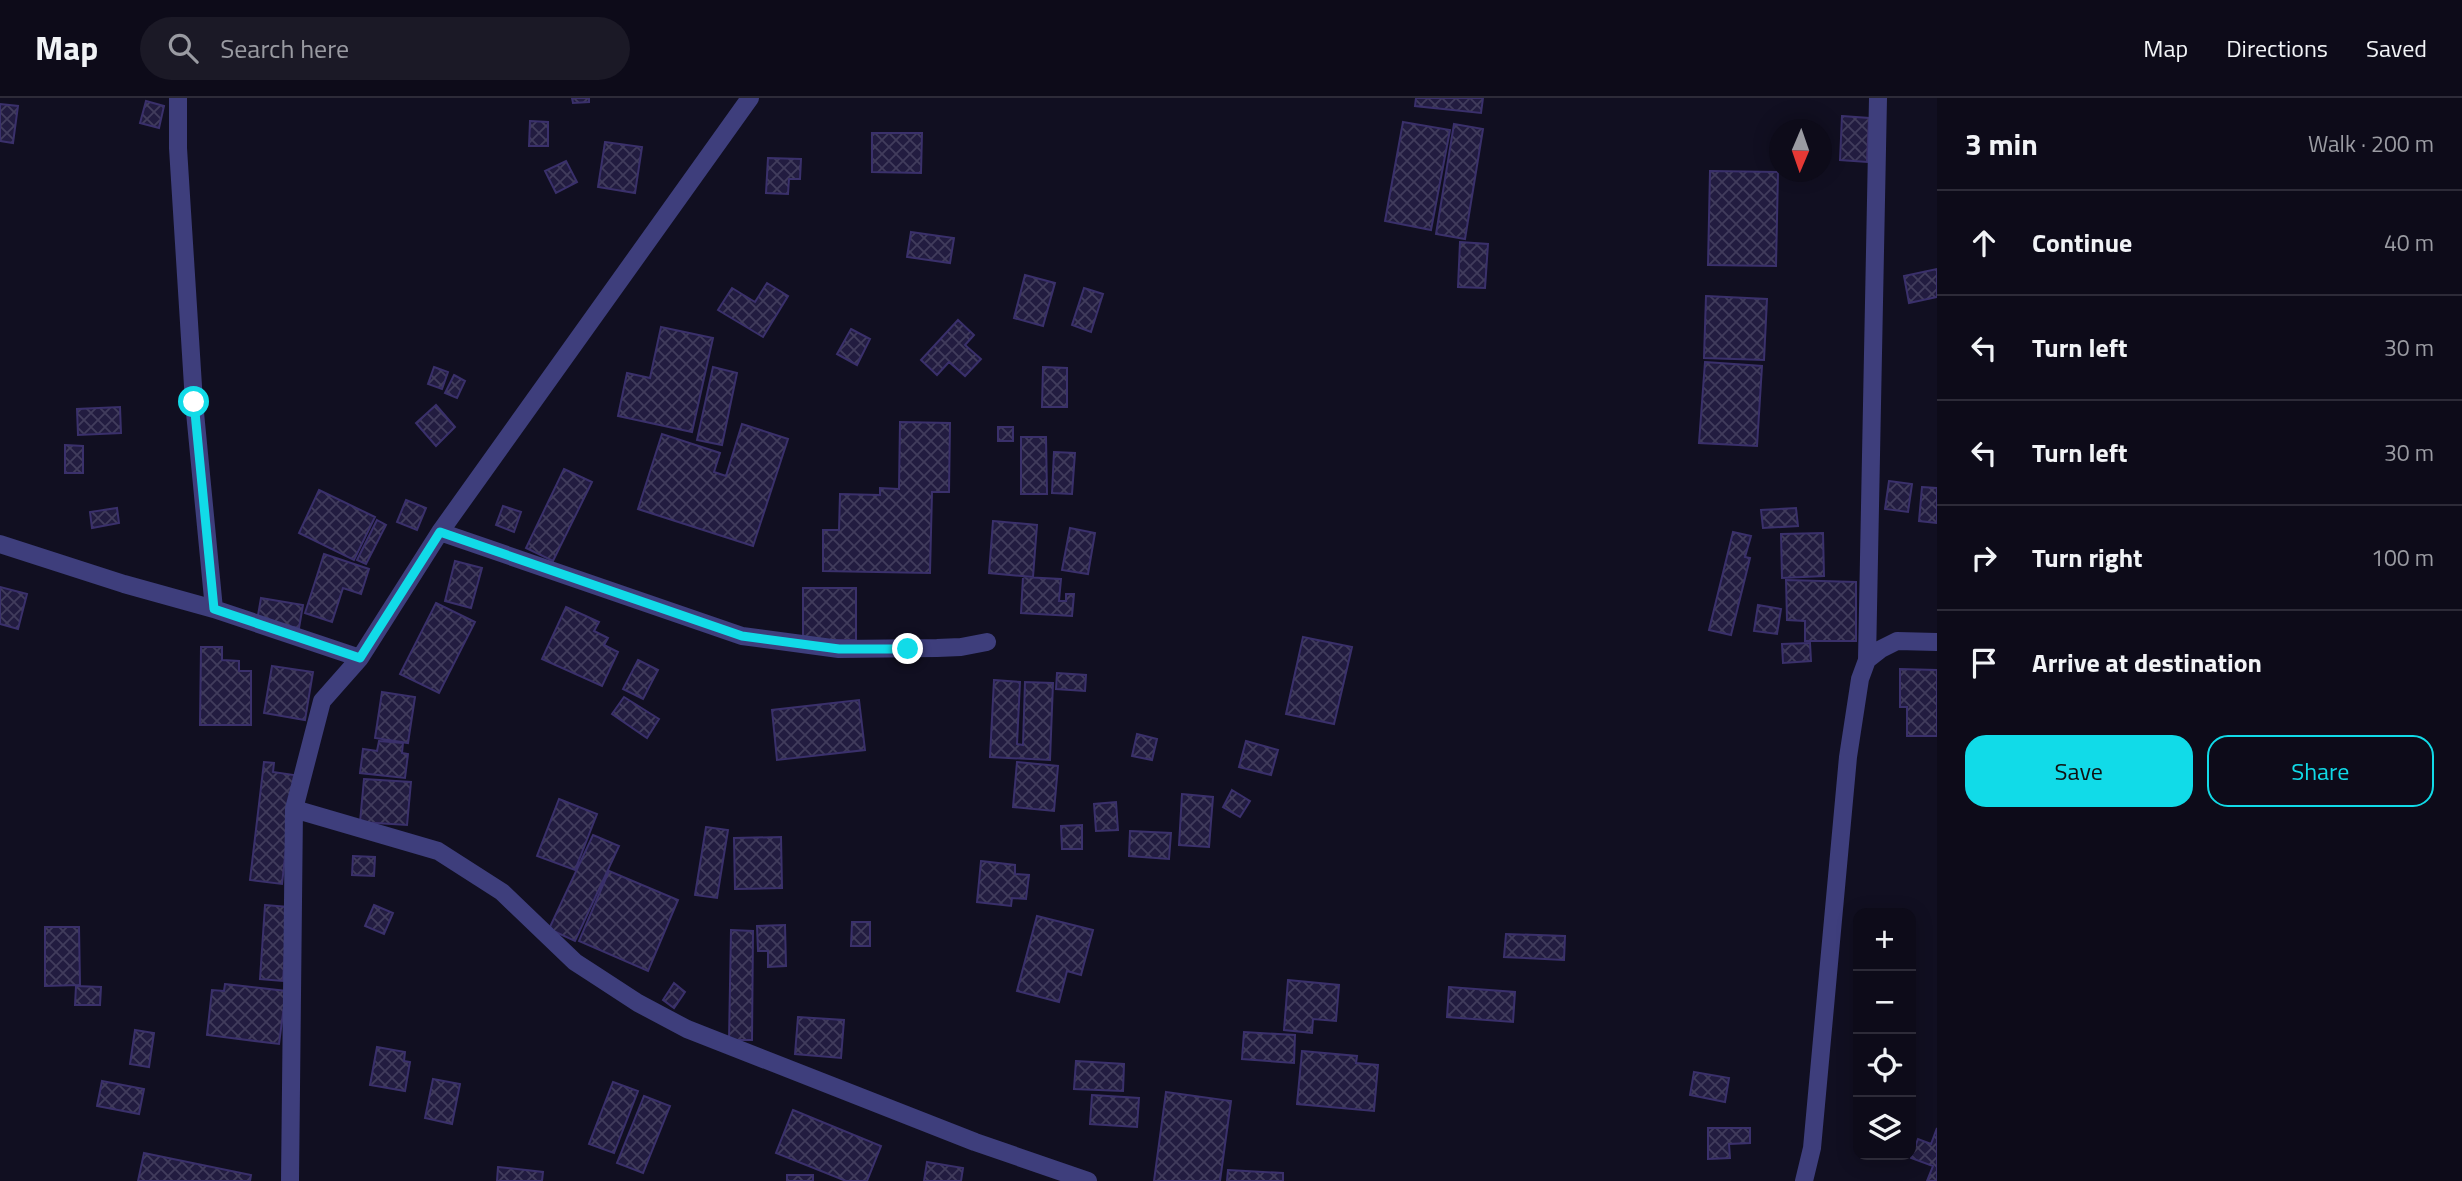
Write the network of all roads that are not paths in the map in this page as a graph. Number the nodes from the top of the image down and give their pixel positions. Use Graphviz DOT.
graph roads {
  1 [pos="178,98"];
  2 [pos="750,98"];
  3 [pos="1878,98"];
  4 [pos="440,532"];
  5 [pos="0,544"];
  6 [pos="214,609"];
  7 [pos="987,642"];
  8 [pos="1937,642"];
  9 [pos="360,658"];
  10 [pos="1867,660"];
  11 [pos="294,809"];
  12 [pos="290,1181"];
  13 [pos="1088,1181"];
  14 [pos="1804,1181"];
  1 -- 6 [label="street"];
  2 -- 4 [label="street"];
  3 -- 10 [label="street"];
  4 -- 7 [label="street"];
  4 -- 9 [label="street"];
  5 -- 6 [label="street"];
  6 -- 9 [label="street"];
  8 -- 10 [label="street"];
  9 -- 11 [label="street"];
  10 -- 14 [label="street"];
  11 -- 12 [label="street"];
  11 -- 13 [label="street"];
}
